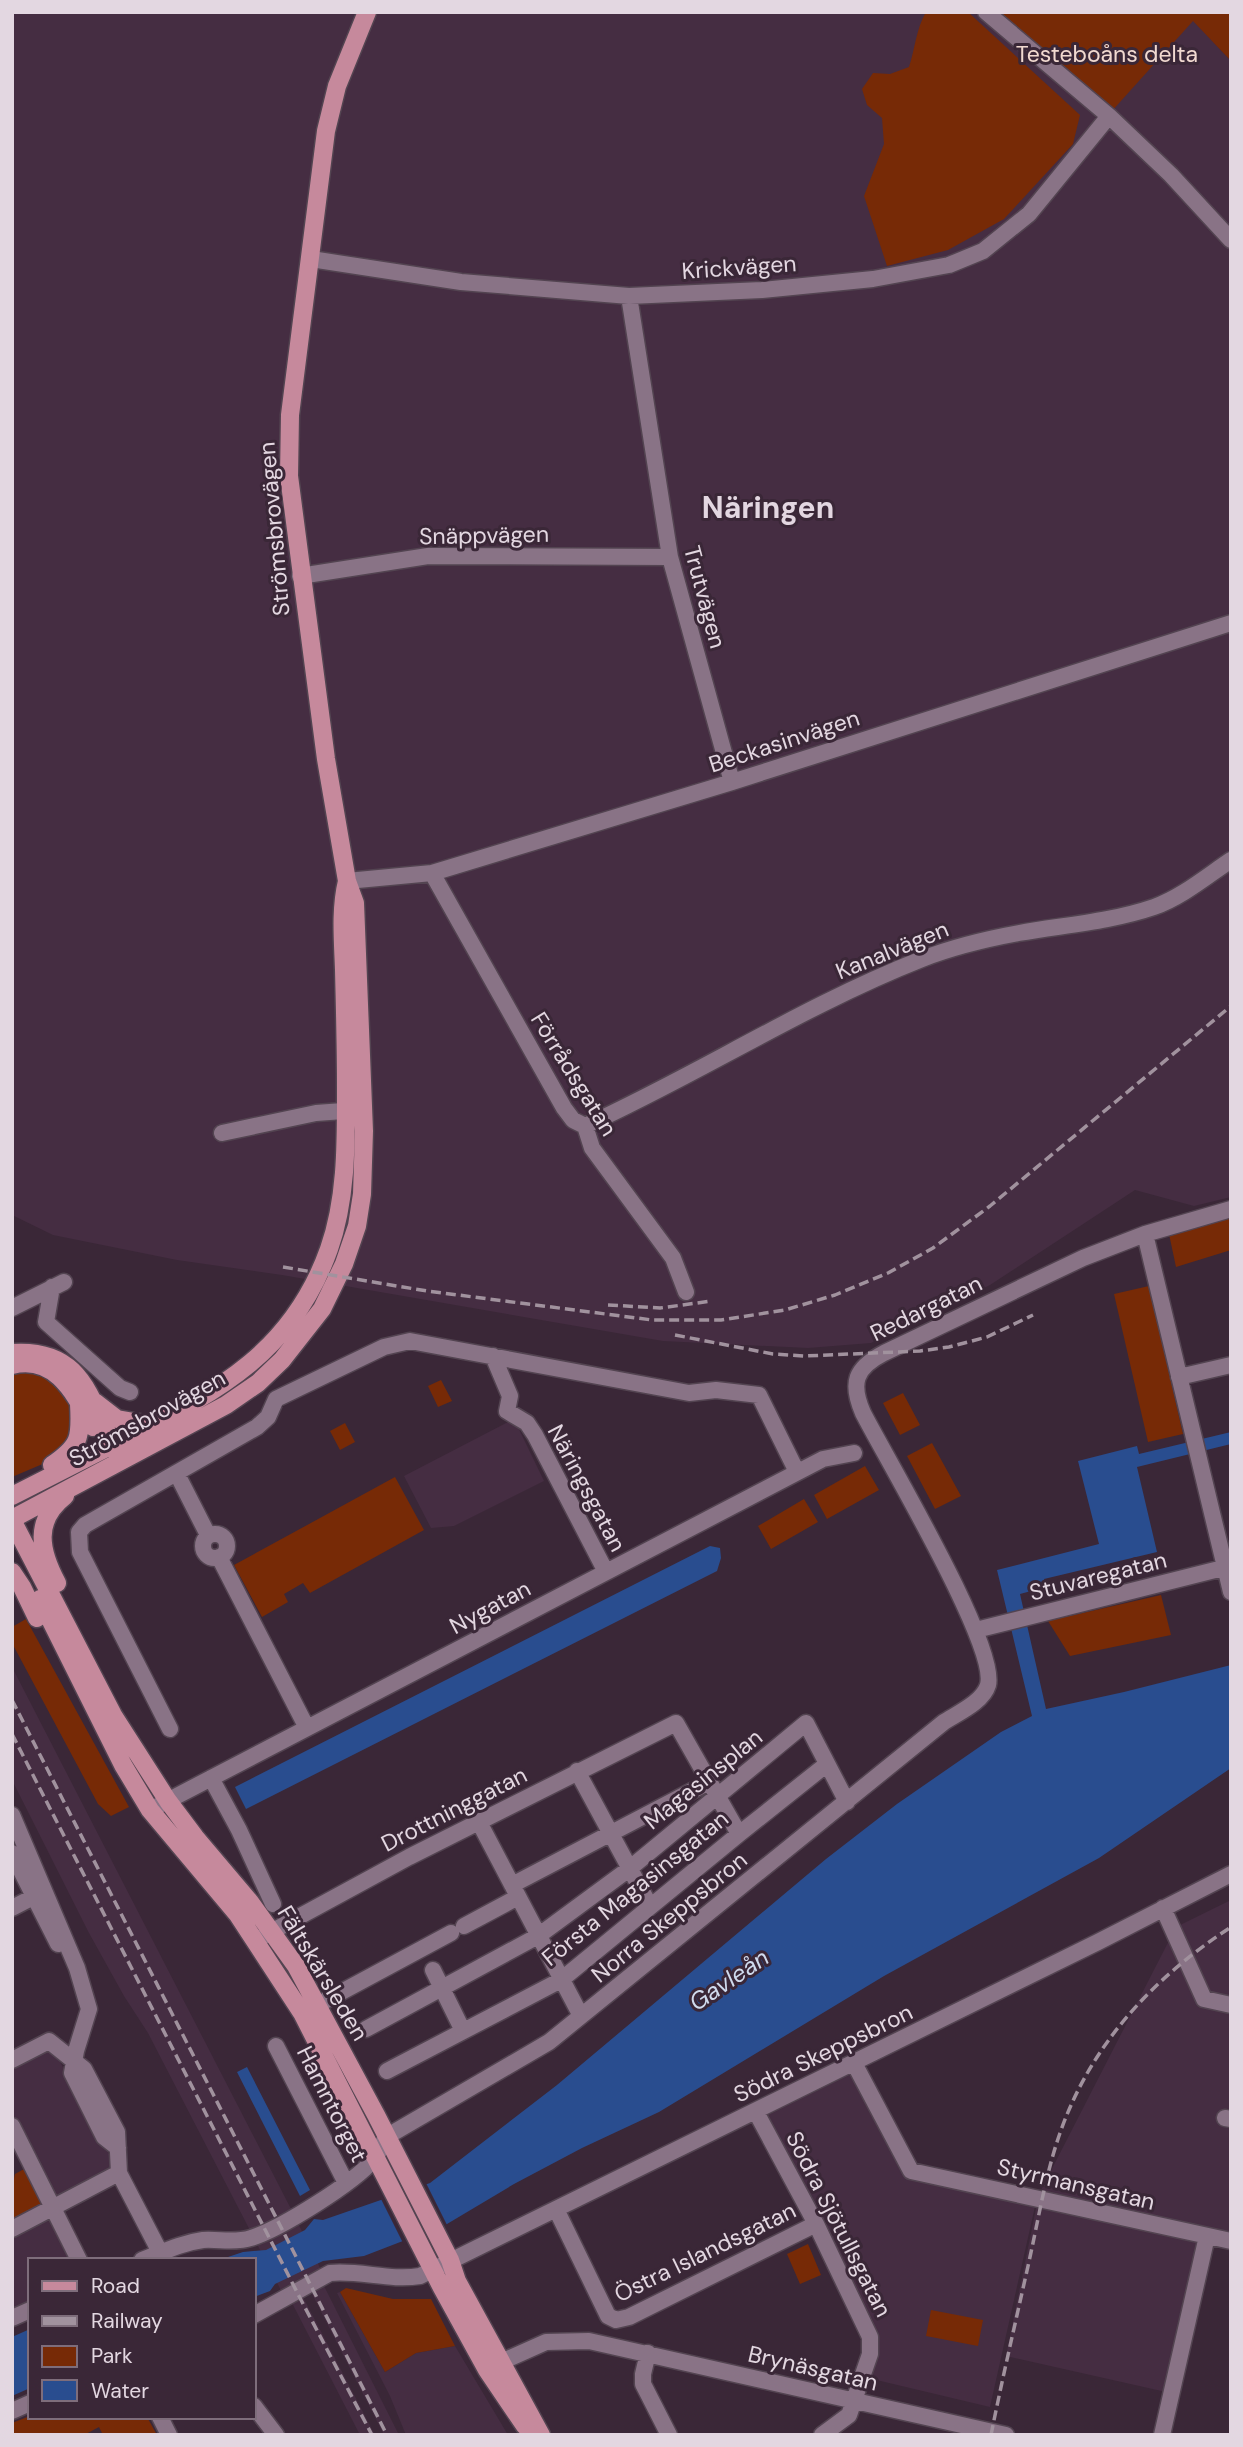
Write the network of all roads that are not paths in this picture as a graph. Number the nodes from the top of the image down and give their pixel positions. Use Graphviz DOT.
graph roads {
  1 [pos="367,12"];
  2 [pos="986,12"];
  3 [pos="1109,116"];
  4 [pos="1231,240"];
  5 [pos="311,259"];
  6 [pos="629,296"];
  7 [pos="670,557"];
  8 [pos="300,576"];
  9 [pos="1231,623"];
  10 [pos="732,782"];
  11 [pos="1231,860"];
  12 [pos="432,873"];
  13 [pos="347,881"];
  14 [pos="354,1110"];
  15 [pos="585,1126"];
  16 [pos="222,1133"];
  17 [pos="1231,1209"];
  18 [pos="1145,1234"];
  19 [pos="686,1292"];
  20 [pos="18,1305"];
  21 [pos="46,1322"];
  22 [pos="12,1353"];
  23 [pos="493,1356"];
  24 [pos="12,1365"];
  25 [pos="1231,1365"];
  26 [pos="1180,1377"];
  27 [pos="130,1392"];
  28 [pos="85,1400"];
  29 [pos="151,1425"];
  30 [pos="108,1447"];
  31 [pos="854,1453"];
  32 [pos="118,1464"];
  33 [pos="797,1472"];
  34 [pos="177,1474"];
  35 [pos="84,1480"];
  36 [pos="14,1495"];
  37 [pos="12,1519"];
  38 [pos="18,1556"];
  39 [pos="1228,1567"];
  40 [pos="606,1572"];
  41 [pos="1231,1592"];
  42 [pos="976,1630"];
  43 [pos="984,1695"];
  44 [pos="307,1728"];
  45 [pos="170,1729"];
  46 [pos="144,1762"];
  47 [pos="827,1764"];
  48 [pos="577,1771"];
  49 [pos="211,1778"];
  50 [pos="709,1782"];
  51 [pos="719,1797"];
  52 [pos="168,1801"];
  53 [pos="847,1802"];
  54 [pos="150,1810"];
  55 [pos="12,1815"];
  56 [pos="479,1822"];
  57 [pos="738,1834"];
  58 [pos="610,1835"];
  59 [pos="12,1853"];
  60 [pos="629,1869"];
  61 [pos="1231,1874"];
  62 [pos="24,1876"];
  63 [pos="515,1891"];
  64 [pos="40,1893"];
  65 [pos="273,1903"];
  66 [pos="650,1906"];
  67 [pos="12,1908"];
  68 [pos="1163,1909"];
  69 [pos="264,1936"];
  70 [pos="538,1936"];
  71 [pos="433,1970"];
  72 [pos="561,1980"];
  73 [pos="441,1987"];
  74 [pos="1231,2005"];
  75 [pos="309,2009"];
  76 [pos="581,2016"];
  77 [pos="366,2029"];
  78 [pos="463,2031"];
  79 [pos="276,2046"];
  80 [pos="12,2060"];
  81 [pos="75,2060"];
  82 [pos="854,2063"];
  83 [pos="387,2071"];
  84 [pos="755,2112"];
  85 [pos="12,2126"];
  86 [pos="386,2137"];
  87 [pos="375,2158"];
  88 [pos="119,2178"];
  89 [pos="346,2183"];
  90 [pos="53,2207"];
  91 [pos="555,2209"];
  92 [pos="816,2224"];
  93 [pos="12,2229"];
  94 [pos="1207,2236"];
  95 [pos="1231,2241"];
  96 [pos="162,2256"];
  97 [pos="78,2258"];
  98 [pos="450,2260"];
  99 [pos="433,2269"];
  100 [pos="28,2311"];
  101 [pos="256,2314"];
  102 [pos="12,2318"];
  103 [pos="616,2320"];
  104 [pos="611,2345"];
  105 [pos="648,2353"];
  106 [pos="494,2365"];
  107 [pos="854,2400"];
  108 [pos="256,2409"];
  109 [pos="161,2419"];
  110 [pos="169,2435"];
  111 [pos="276,2435"];
  112 [pos="531,2435"];
  113 [pos="541,2435"];
  114 [pos="669,2435"];
  115 [pos="822,2435"];
  116 [pos="1006,2435"];
  117 [pos="1162,2435"];
  1 -- 5 [label="main road, Strömsbrovägen"];
  2 -- 3 [label="street"];
  3 -- 4 [label="street"];
  3 -- 6 [label="street, Krickvägen"];
  5 -- 6 [label="street, Krickvägen"];
  5 -- 8 [label="main road, Strömsbrovägen"];
  6 -- 7 [label="street, Trutvägen"];
  7 -- 8 [label="street, Snäppvägen"];
  7 -- 10 [label="street, Trutvägen"];
  8 -- 13 [label="main road, Strömsbrovägen"];
  9 -- 10 [label="street, Beckasinvägen"];
  10 -- 12 [label="street, Beckasinvägen"];
  11 -- 15 [label="street, Kanalvägen"];
  12 -- 13 [label="street, Beckasinvägen"];
  12 -- 15 [label="street, Förrådsgatan"];
  13 -- 14 [label="main road, Strömsbrovägen"];
  14 -- 16 [label="street"];
  14 -- 29 [label="main road, Strömsbrovägen"];
  14 -- 32 [label="main road, Strömsbrovägen"];
  15 -- 19 [label="street, Förrådsgatan"];
  17 -- 18 [label="street, Redargatan"];
  18 -- 26 [label="street"];
  18 -- 42 [label="street, Redargatan"];
  20 -- 21 [label="street"];
  20 -- 21 [label="street"];
  21 -- 27 [label="street"];
  22 -- 28 [label="main road"];
  23 -- 33 [label="street"];
  23 -- 34 [label="street"];
  23 -- 40 [label="street, Näringsgatan"];
  24 -- 28 [label="main road"];
  25 -- 26 [label="street"];
  26 -- 39 [label="street"];
  28 -- 29 [label="main road"];
  28 -- 30 [label="main road"];
  28 -- 36 [label="main road"];
  29 -- 30 [label="main road, Strömsbrovägen"];
  30 -- 32 [label="main road"];
  30 -- 36 [label="main road, Strömsbrovägen"];
  31 -- 33 [label="street, Nygatan"];
  32 -- 35 [label="main road, Strömsbrovägen"];
  33 -- 40 [label="street, Nygatan"];
  34 -- 44 [label="street"];
  34 -- 45 [label="street"];
  35 -- 37 [label="main road, Strömsbrovägen"];
  35 -- 46 [label="main road"];
  37 -- 38 [label="main road, Fältskärsleden"];
  38 -- 46 [label="main road, Fältskärsleden"];
  38 -- 54 [label="main road, Fältskärsleden"];
  39 -- 41 [label="street"];
  39 -- 42 [label="street, Stuvaregatan"];
  40 -- 44 [label="street, Nygatan"];
  42 -- 43 [label="street, Redargatan"];
  43 -- 53 [label="street, Norra Skeppsbron"];
  44 -- 49 [label="street, Nygatan"];
  46 -- 52 [label="main road, Fältskärsleden"];
  47 -- 51 [label="street, Magasinsplan"];
  47 -- 53 [label="street"];
  47 -- 57 [label="street, Första Magasinsgatan"];
  48 -- 50 [label="street, Drottninggatan"];
  48 -- 56 [label="street, Drottninggatan"];
  48 -- 58 [label="street"];
  49 -- 52 [label="street, Nygatan"];
  49 -- 65 [label="street"];
  50 -- 51 [label="street"];
  50 -- 58 [label="street"];
  51 -- 57 [label="street"];
  51 -- 60 [label="street, Magasinsplan"];
  52 -- 54 [label="street, Nygatan"];
  52 -- 69 [label="main road, Fältskärsleden"];
  53 -- 76 [label="street, Norra Skeppsbron"];
  54 -- 69 [label="main road, Fältskärsleden"];
  55 -- 62 [label="street"];
  56 -- 63 [label="street"];
  56 -- 69 [label="street, Drottninggatan"];
  57 -- 66 [label="street, Första Magasinsgatan"];
  58 -- 60 [label="street"];
  58 -- 63 [label="street"];
  59 -- 62 [label="street"];
  60 -- 66 [label="street"];
  60 -- 70 [label="street, Magasinsplan"];
  61 -- 68 [label="street, Södra Skeppsbron"];
  62 -- 64 [label="street"];
  63 -- 70 [label="street"];
  63 -- 75 [label="street"];
  64 -- 67 [label="street"];
  64 -- 81 [label="street"];
  66 -- 72 [label="street, Första Magasinsgatan"];
  68 -- 74 [label="street"];
  68 -- 82 [label="street, Södra Skeppsbron"];
  69 -- 75 [label="main road, Fältskärsleden"];
  70 -- 72 [label="street"];
  70 -- 73 [label="street, Magasinsplan"];
  71 -- 73 [label="street"];
  72 -- 76 [label="street"];
  72 -- 78 [label="street, Första Magasinsgatan"];
  73 -- 77 [label="street, Magasinsplan"];
  73 -- 78 [label="street"];
  75 -- 86 [label="main road, Fältskärsleden"];
  75 -- 87 [label="main road, Fältskärsleden"];
  76 -- 86 [label="street, Norra Skeppsbron"];
  78 -- 83 [label="street, Första Magasinsgatan"];
  79 -- 89 [label="street, Hamntorget"];
  80 -- 81 [label="street"];
  81 -- 88 [label="street"];
  82 -- 84 [label="street, Södra Skeppsbron"];
  82 -- 94 [label="street, Styrmansgatan"];
  84 -- 91 [label="street, Södra Skeppsbron"];
  84 -- 92 [label="street, Södra Sjötullsgatan"];
  85 -- 90 [label="street"];
  86 -- 87 [label="street"];
  86 -- 98 [label="main road, Fältskärsleden"];
  87 -- 89 [label="street"];
  87 -- 99 [label="main road, Fältskärsleden"];
  88 -- 90 [label="street"];
  88 -- 96 [label="street"];
  89 -- 96 [label="street"];
  90 -- 93 [label="street"];
  90 -- 97 [label="street"];
  91 -- 98 [label="street, Södra Skeppsbron"];
  91 -- 103 [label="street, Östra Islandsgatan"];
  92 -- 103 [label="street, Östra Islandsgatan"];
  92 -- 107 [label="street, Södra Sjötullsgatan"];
  94 -- 95 [label="street, Styrmansgatan"];
  94 -- 117 [label="street"];
  98 -- 99 [label="street, Södra Skeppsbron"];
  98 -- 106 [label="main road, Fältskärsleden"];
  99 -- 101 [label="street, Södra Skeppsbron"];
  99 -- 106 [label="main road, Fältskärsleden"];
  100 -- 102 [label="street"];
  103 -- 104 [label="street"];
  104 -- 105 [label="street, Brynäsgatan"];
  104 -- 106 [label="street, Brynäsgatan"];
  105 -- 107 [label="street, Brynäsgatan"];
  105 -- 114 [label="street"];
  106 -- 112 [label="main road, Fältskärsleden"];
  106 -- 113 [label="main road, Fältskärsleden"];
  107 -- 115 [label="street, Södra Sjötullsgatan"];
  107 -- 116 [label="street, Brynäsgatan"];
  108 -- 111 [label="street"];
  109 -- 110 [label="street"];
}
